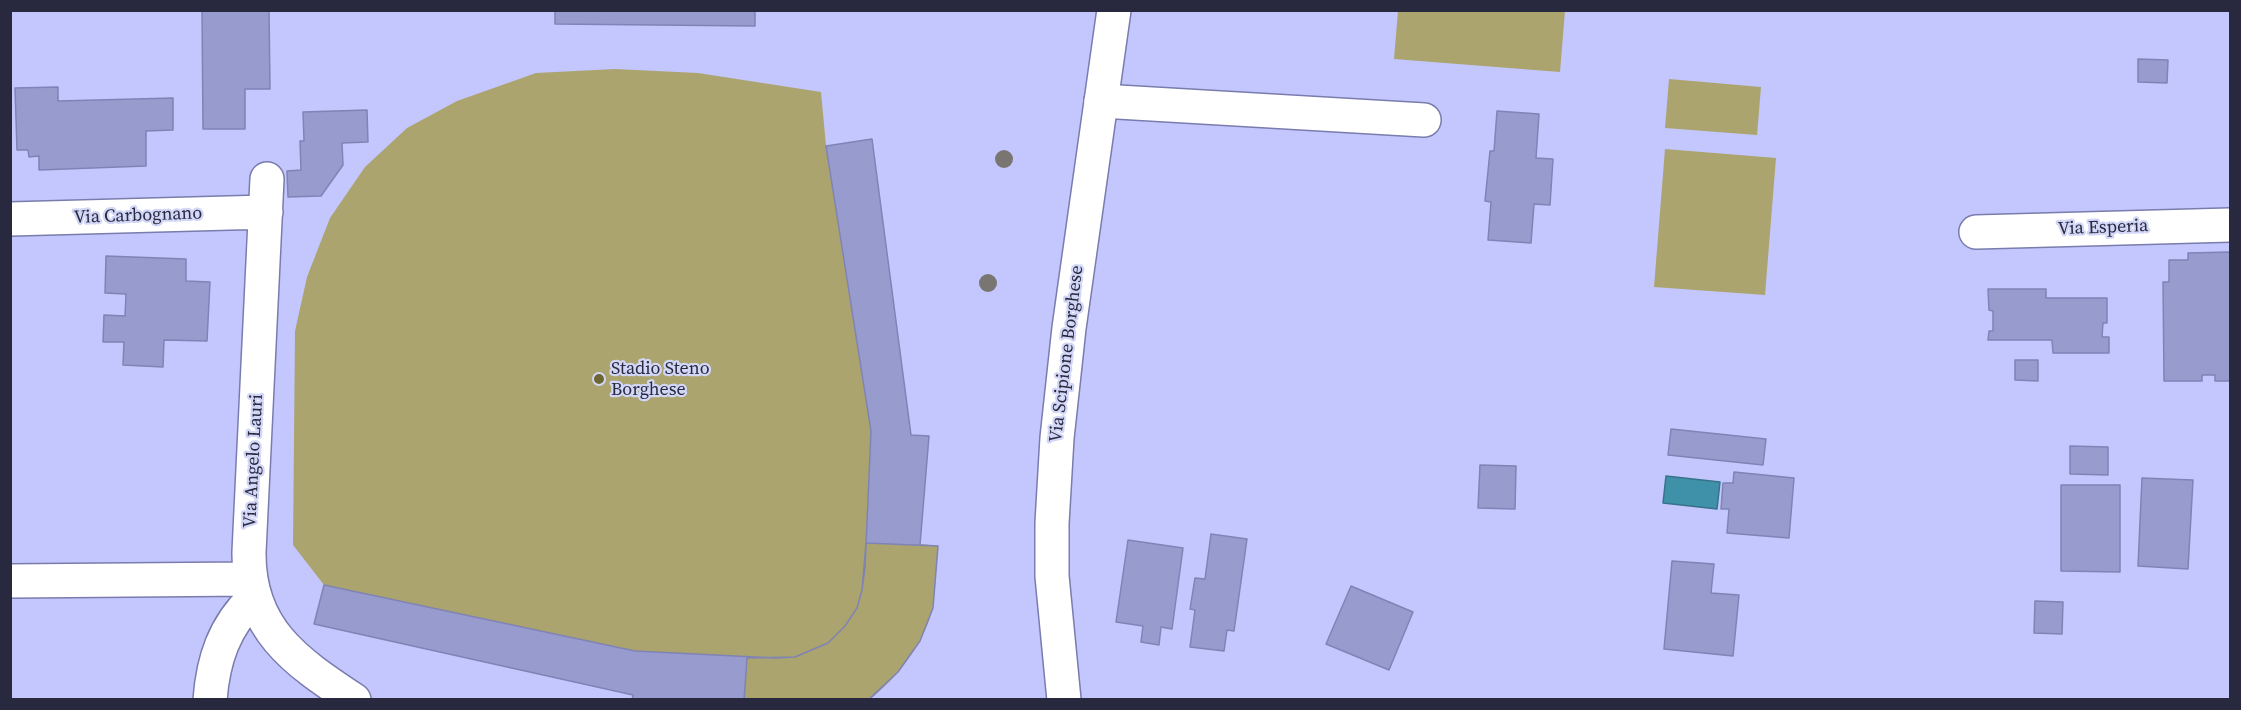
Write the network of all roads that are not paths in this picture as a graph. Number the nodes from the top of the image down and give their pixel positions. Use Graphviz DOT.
graph roads {
  1 [pos="1114,10"];
  2 [pos="1101,101"];
  3 [pos="1424,120"];
  4 [pos="267,179"];
  5 [pos="266,212"];
  6 [pos="10,219"];
  7 [pos="2230,225"];
  8 [pos="1976,232"];
  9 [pos="10,581"];
  10 [pos="252,589"];
  11 [pos="210,699"];
  12 [pos="354,699"];
  13 [pos="1064,699"];
  1 -- 2 [label="street, Via Scipione Borghese"];
  2 -- 3 [label="street"];
  2 -- 13 [label="street, Via Scipione Borghese"];
  4 -- 5 [label="street, Via Angelo Lauri"];
  5 -- 6 [label="street, Via Carbognano"];
  5 -- 10 [label="street, Via Angelo Lauri"];
  7 -- 8 [label="street, Via Esperia"];
  9 -- 10 [label="street"];
  10 -- 11 [label="street"];
  10 -- 12 [label="street, Via Angelo Lauri"];
}
